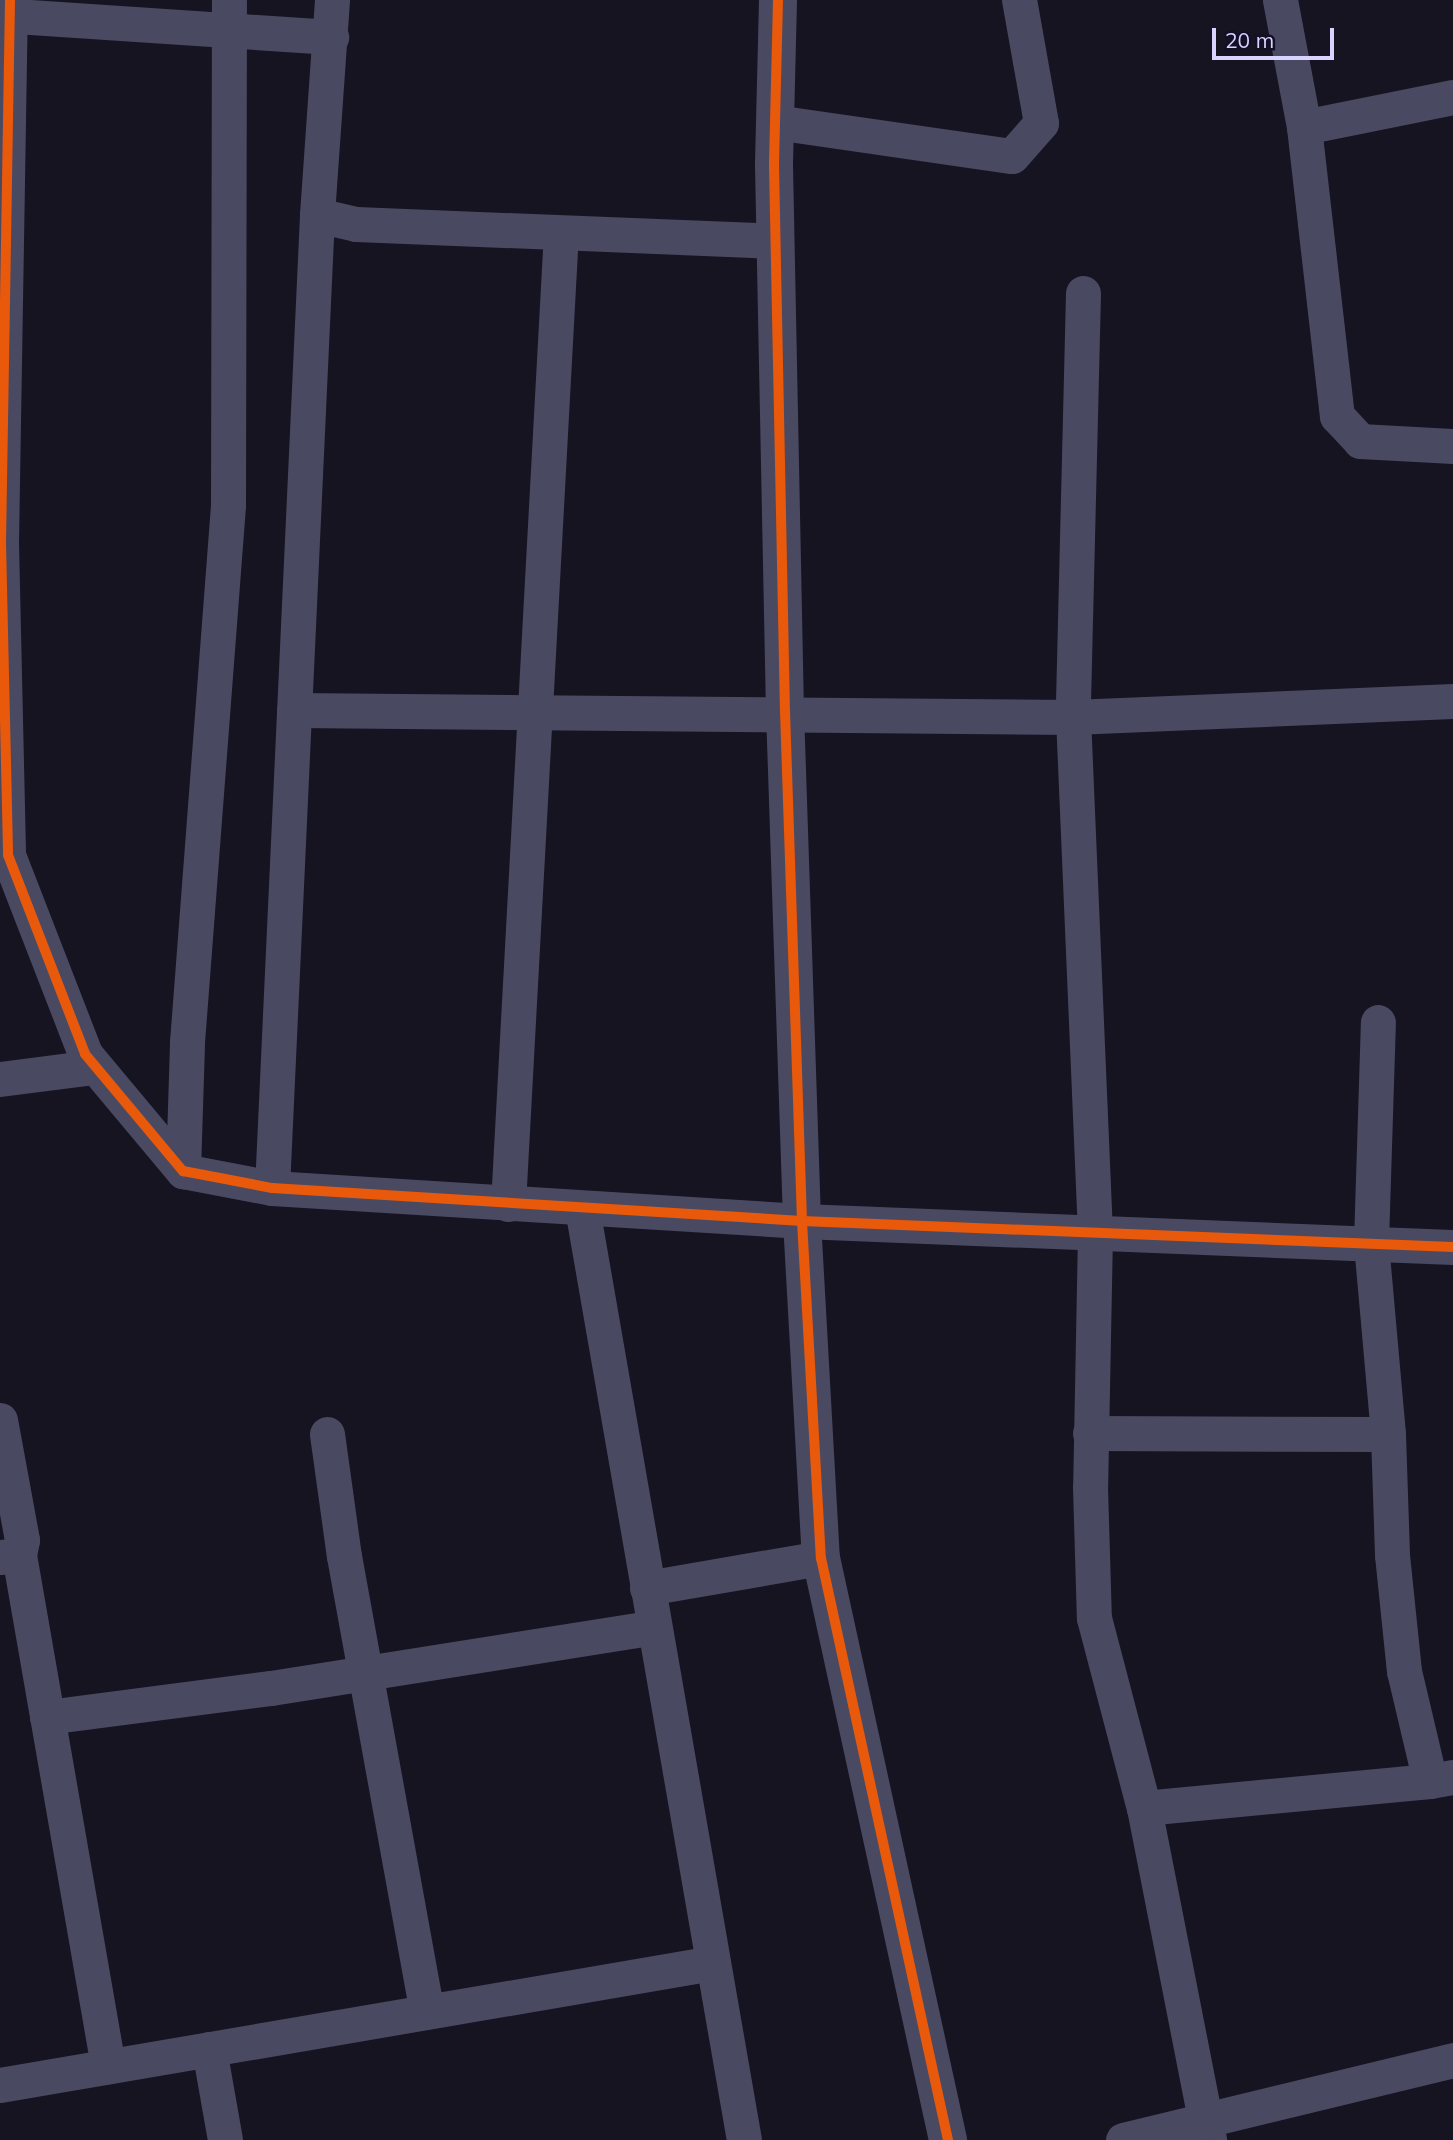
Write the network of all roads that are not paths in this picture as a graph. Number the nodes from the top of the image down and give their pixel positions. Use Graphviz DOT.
graph roads {
  1 [pos="332,0"];
  2 [pos="778,0"];
  3 [pos="1019,0"];
  4 [pos="1280,0"];
  5 [pos="6,10"];
  6 [pos="228,14"];
  7 [pos="331,37"];
  8 [pos="1453,97"];
  9 [pos="775,122"];
  10 [pos="1304,127"];
  11 [pos="317,215"];
  12 [pos="561,233"];
  13 [pos="775,241"];
  14 [pos="1083,293"];
  15 [pos="1453,446"];
  16 [pos="1453,701"];
  17 [pos="294,710"];
  18 [pos="536,710"];
  19 [pos="785,711"];
  20 [pos="1073,717"];
  21 [pos="7,870"];
  22 [pos="1378,1022"];
  23 [pos="93,1067"];
  24 [pos="0,1079"];
  25 [pos="183,1171"];
  26 [pos="272,1188"];
  27 [pos="508,1203"];
  28 [pos="582,1208"];
  29 [pos="802,1221"];
  30 [pos="1095,1233"];
  31 [pos="1371,1242"];
  32 [pos="1453,1247"];
  33 [pos="0,1420"];
  34 [pos="1090,1433"];
  35 [pos="327,1434"];
  36 [pos="1388,1434"];
  37 [pos="10,1556"];
  38 [pos="821,1558"];
  39 [pos="646,1588"];
  40 [pos="654,1628"];
  41 [pos="366,1673"];
  42 [pos="47,1717"];
  43 [pos="1441,1779"];
  44 [pos="1144,1808"];
  45 [pos="713,1963"];
  46 [pos="427,2012"];
  47 [pos="209,2049"];
  48 [pos="1453,2060"];
  49 [pos="108,2066"];
  50 [pos="0,2085"];
  51 [pos="1207,2130"];
  52 [pos="225,2140"];
  53 [pos="744,2140"];
  54 [pos="948,2140"];
  55 [pos="1123,2140"];
  1 -- 7 [label="street"];
  2 -- 9 [label="street"];
  3 -- 9 [label="street"];
  4 -- 10 [label="street"];
  5 -- 6 [label="street"];
  5 -- 21 [label="street"];
  6 -- 7 [label="street"];
  6 -- 25 [label="street"];
  7 -- 11 [label="street"];
  8 -- 10 [label="street"];
  9 -- 13 [label="street"];
  10 -- 15 [label="street"];
  11 -- 12 [label="street"];
  11 -- 17 [label="street"];
  12 -- 13 [label="street"];
  12 -- 18 [label="street"];
  13 -- 19 [label="street"];
  14 -- 20 [label="street"];
  16 -- 20 [label="street"];
  17 -- 18 [label="street"];
  17 -- 26 [label="street"];
  18 -- 19 [label="street"];
  18 -- 27 [label="street"];
  19 -- 20 [label="street"];
  19 -- 29 [label="street"];
  20 -- 30 [label="street"];
  21 -- 23 [label="street"];
  22 -- 31 [label="street"];
  23 -- 24 [label="street"];
  23 -- 25 [label="street"];
  25 -- 26 [label="street"];
  26 -- 27 [label="street"];
  27 -- 28 [label="street"];
  28 -- 29 [label="street"];
  28 -- 39 [label="street"];
  29 -- 30 [label="street"];
  29 -- 38 [label="street"];
  30 -- 31 [label="street"];
  30 -- 34 [label="street"];
  31 -- 32 [label="street"];
  31 -- 36 [label="street"];
  33 -- 37 [label="street"];
  34 -- 36 [label="street"];
  34 -- 44 [label="street"];
  35 -- 41 [label="street"];
  36 -- 43 [label="street"];
  37 -- 42 [label="street"];
  38 -- 39 [label="street"];
  38 -- 54 [label="street"];
  39 -- 40 [label="street"];
  40 -- 41 [label="street"];
  40 -- 45 [label="street"];
  41 -- 42 [label="street"];
  41 -- 46 [label="street"];
  42 -- 49 [label="street"];
  43 -- 44 [label="street"];
  44 -- 51 [label="street"];
  45 -- 46 [label="street"];
  45 -- 53 [label="street"];
  46 -- 47 [label="street"];
  47 -- 49 [label="street"];
  47 -- 52 [label="street"];
  48 -- 51 [label="street"];
  49 -- 50 [label="street"];
  51 -- 55 [label="street"];
}
